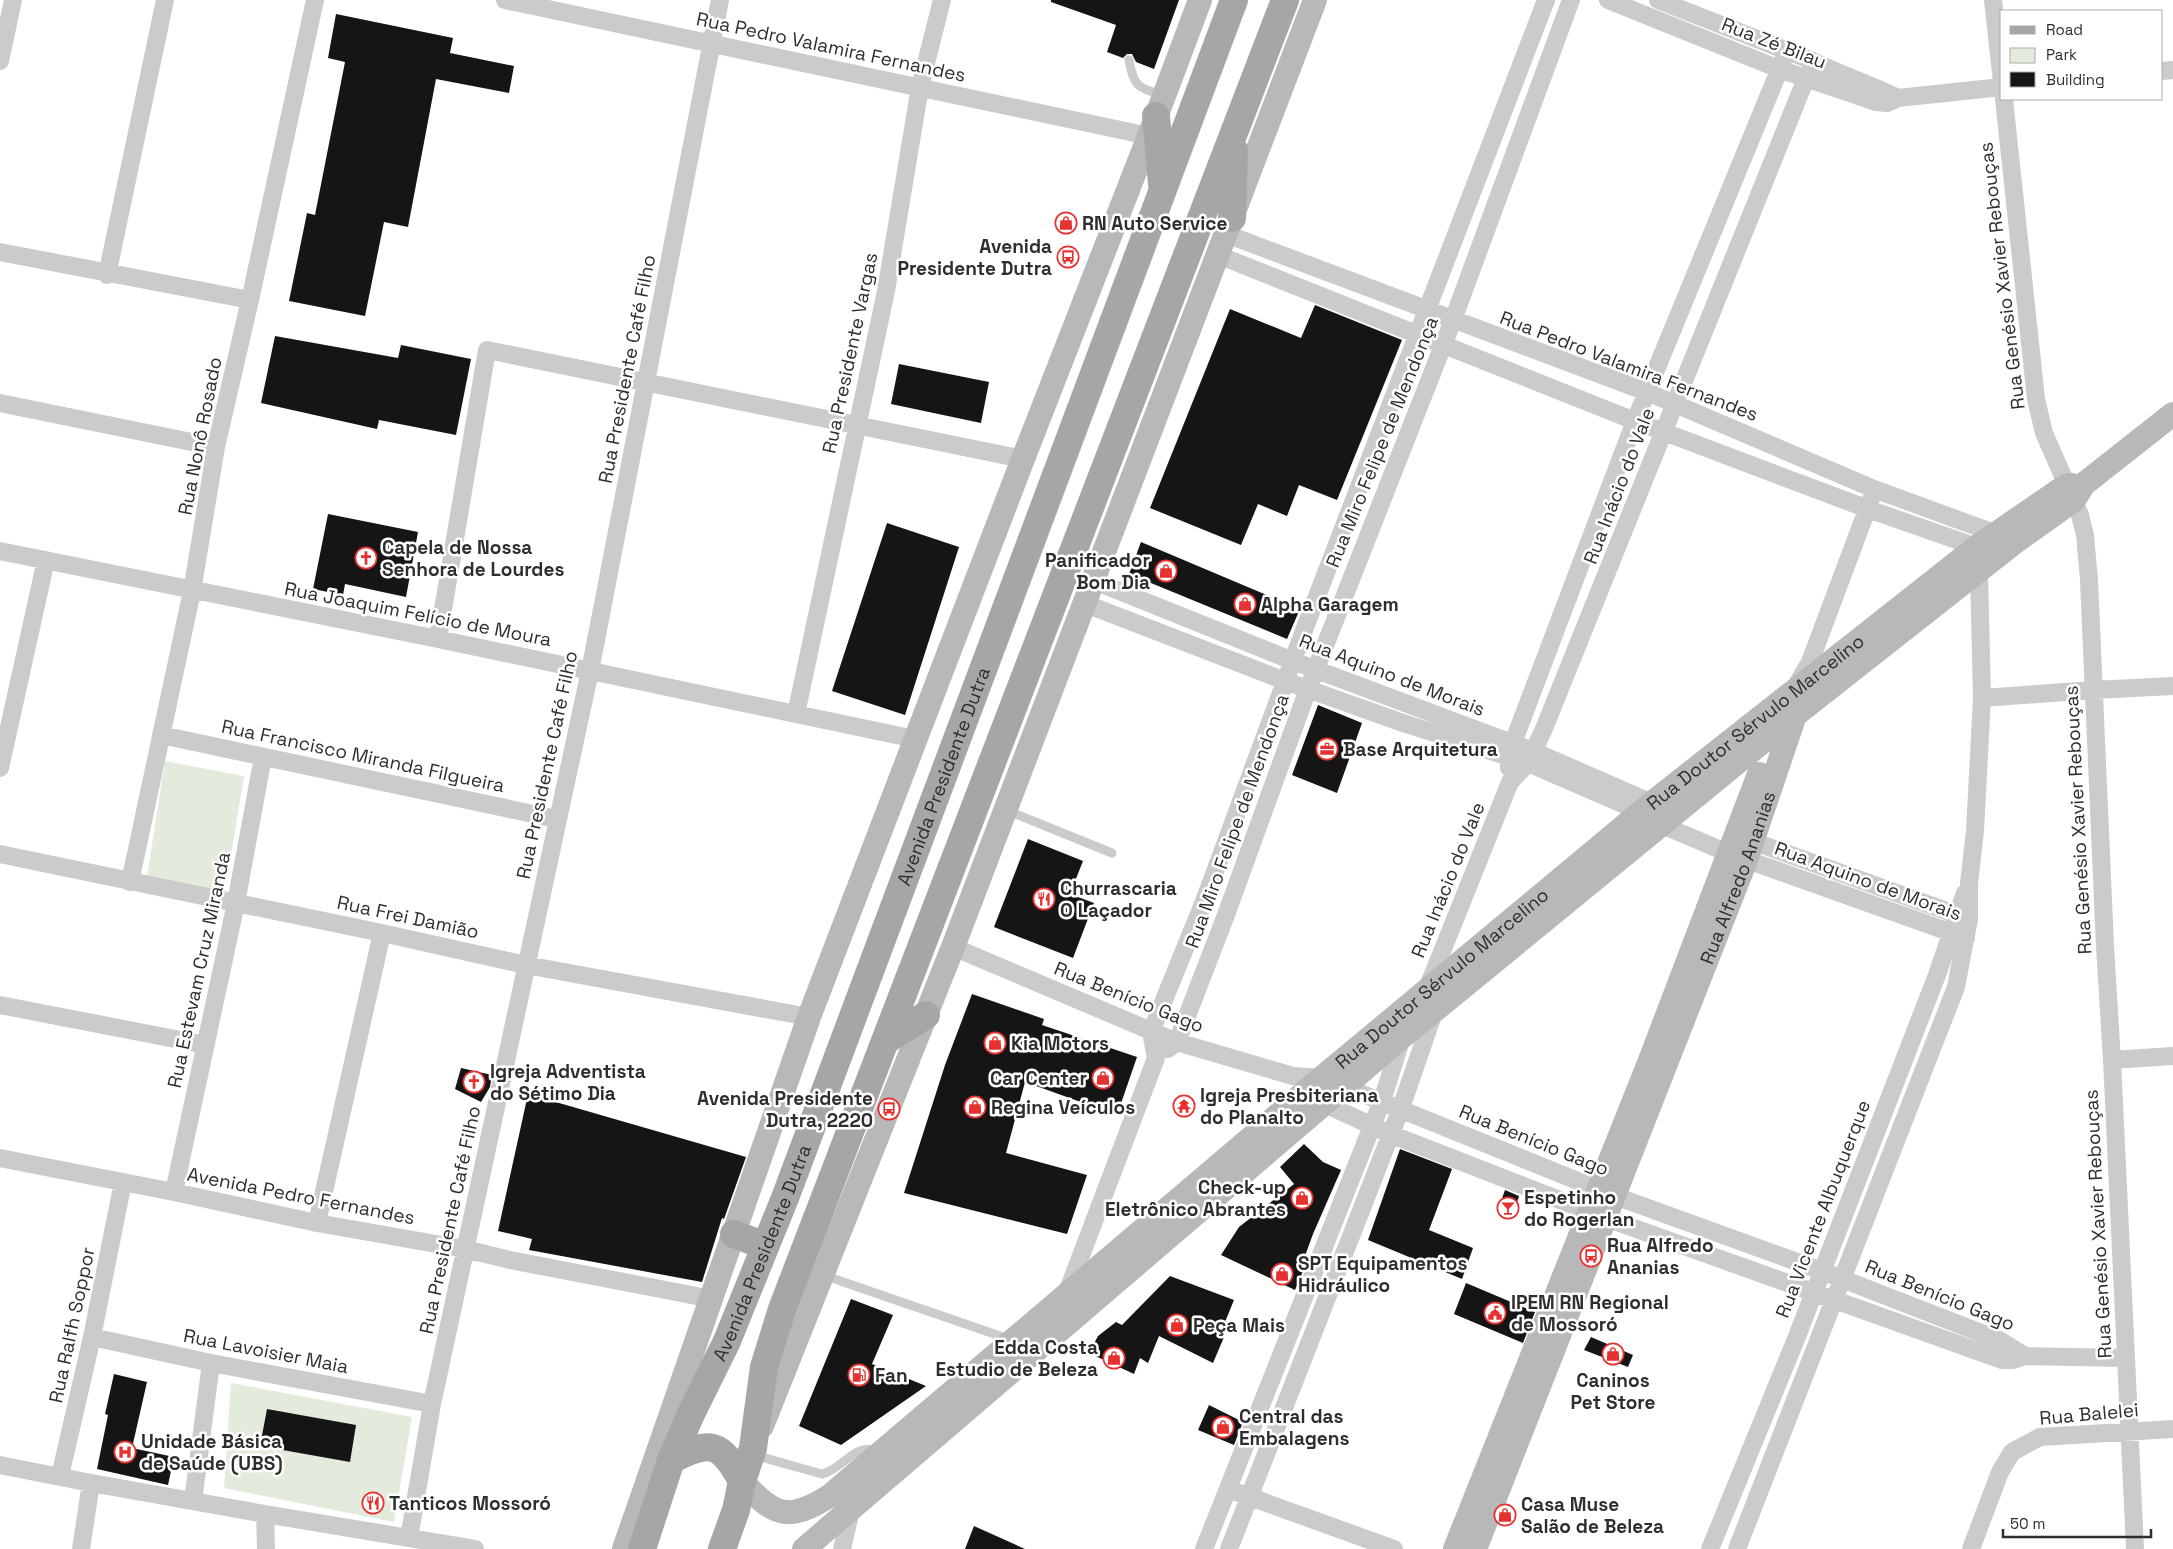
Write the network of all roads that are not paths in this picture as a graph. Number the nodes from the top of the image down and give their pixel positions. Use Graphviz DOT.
graph roads {
  1 [pos="14,0"];
  2 [pos="165,0"];
  3 [pos="314,0"];
  4 [pos="505,0"];
  5 [pos="720,0"];
  6 [pos="942,0"];
  7 [pos="1200,0"];
  8 [pos="1234,0"];
  9 [pos="1284,0"];
  10 [pos="1315,0"];
  11 [pos="1546,0"];
  12 [pos="1571,0"];
  13 [pos="1608,0"];
  14 [pos="1658,0"];
  15 [pos="1993,0"];
  16 [pos="710,43"];
  17 [pos="1787,51"];
  18 [pos="1129,60"];
  19 [pos="0,61"];
  20 [pos="1812,61"];
  21 [pos="2000,64"];
  22 [pos="1779,69"];
  23 [pos="1805,79"];
  24 [pos="920,87"];
  25 [pos="2000,87"];
  26 [pos="1898,98"];
  27 [pos="2004,100"];
  28 [pos="1156,115"];
  29 [pos="1234,129"];
  30 [pos="1163,191"];
  31 [pos="1226,236"];
  32 [pos="0,252"];
  33 [pos="107,274"];
  34 [pos="250,300"];
  35 [pos="1428,311"];
  36 [pos="1453,320"];
  37 [pos="1419,334"];
  38 [pos="1444,344"];
  39 [pos="1564,362"];
  40 [pos="647,382"];
  41 [pos="1554,389"];
  42 [pos="1647,392"];
  43 [pos="0,403"];
  44 [pos="1674,403"];
  45 [pos="2173,414"];
  46 [pos="1636,421"];
  47 [pos="857,424"];
  48 [pos="1664,431"];
  49 [pos="216,448"];
  50 [pos="1023,459"];
  51 [pos="1874,489"];
  52 [pos="2075,490"];
  53 [pos="1868,509"];
  54 [pos="1996,544"];
  55 [pos="0,552"];
  56 [pos="46,560"];
  57 [pos="1979,571"];
  58 [pos="1094,581"];
  59 [pos="192,591"];
  60 [pos="1086,604"];
  61 [pos="438,639"];
  62 [pos="1293,661"];
  63 [pos="1316,670"];
  64 [pos="590,671"];
  65 [pos="1810,671"];
  66 [pos="1285,681"];
  67 [pos="2173,686"];
  68 [pos="1308,689"];
  69 [pos="2093,690"];
  70 [pos="1982,698"];
  71 [pos="1408,705"];
  72 [pos="1792,706"];
  73 [pos="796,714"];
  74 [pos="1404,723"];
  75 [pos="1775,732"];
  76 [pos="160,735"];
  77 [pos="914,739"];
  78 [pos="1511,749"];
  79 [pos="264,756"];
  80 [pos="1531,757"];
  81 [pos="0,768"];
  82 [pos="1510,782"];
  83 [pos="1647,808"];
  84 [pos="1006,810"];
  85 [pos="557,819"];
  86 [pos="1662,825"];
  87 [pos="1742,851"];
  88 [pos="1112,853"];
  89 [pos="0,854"];
  90 [pos="130,882"];
  91 [pos="236,903"];
  92 [pos="1203,904"];
  93 [pos="1226,914"];
  94 [pos="1963,916"];
  95 [pos="382,933"];
  96 [pos="1959,936"];
  97 [pos="953,947"];
  98 [pos="526,965"];
  99 [pos="1430,1003"];
  100 [pos="0,1005"];
  101 [pos="926,1015"];
  102 [pos="809,1017"];
  103 [pos="1151,1032"];
  104 [pos="1402,1037"];
  105 [pos="885,1041"];
  106 [pos="1177,1042"];
  107 [pos="206,1045"];
  108 [pos="1905,1056"];
  109 [pos="2173,1056"];
  110 [pos="1156,1058"];
  111 [pos="2112,1060"];
  112 [pos="1926,1066"];
  113 [pos="1323,1078"];
  114 [pos="1298,1085"];
  115 [pos="1345,1088"];
  116 [pos="1382,1101"];
  117 [pos="1326,1104"];
  118 [pos="1400,1108"];
  119 [pos="1372,1127"];
  120 [pos="1390,1134"];
  121 [pos="0,1158"];
  122 [pos="123,1182"];
  123 [pos="174,1192"];
  124 [pos="1602,1203"];
  125 [pos="317,1223"];
  126 [pos="734,1234"];
  127 [pos="765,1246"];
  128 [pos="465,1249"];
  129 [pos="1822,1271"];
  130 [pos="822,1275"];
  131 [pos="1844,1279"];
  132 [pos="1813,1293"];
  133 [pos="1065,1297"];
  134 [pos="712,1299"];
  135 [pos="1835,1301"];
  136 [pos="1938,1316"];
  137 [pos="1931,1335"];
  138 [pos="92,1337"];
  139 [pos="1013,1340"];
  140 [pos="2025,1356"];
  141 [pos="2126,1358"];
  142 [pos="211,1363"];
  143 [pos="432,1404"];
  144 [pos="2173,1429"];
  145 [pos="2130,1431"];
  146 [pos="752,1451"];
  147 [pos="671,1460"];
  148 [pos="888,1462"];
  149 [pos="0,1464"];
  150 [pos="60,1476"];
  151 [pos="742,1480"];
  152 [pos="91,1483"];
  153 [pos="1227,1489"];
  154 [pos="1249,1497"];
  155 [pos="193,1501"];
  156 [pos="851,1510"];
  157 [pos="265,1514"];
  158 [pos="409,1538"];
  159 [pos="81,1549"];
  160 [pos="266,1549"];
  161 [pos="475,1549"];
  162 [pos="624,1549"];
  163 [pos="642,1549"];
  164 [pos="722,1549"];
  165 [pos="804,1549"];
  166 [pos="842,1549"];
  167 [pos="1204,1549"];
  168 [pos="1229,1549"];
  169 [pos="1394,1549"];
  170 [pos="1455,1549"];
  171 [pos="1475,1549"];
  172 [pos="1710,1549"];
  173 [pos="1737,1549"];
  174 [pos="1971,1549"];
  175 [pos="2135,1549"];
  1 -- 19 [label="street"];
  2 -- 33 [label="street"];
  3 -- 34 [label="street, Rua Nonô Rosado"];
  4 -- 16 [label="street, Rua Pedro Valamira Fernandes"];
  5 -- 16 [label="street, Rua Presidente Café Filho"];
  6 -- 24 [label="street, Rua Presidente Vargas"];
  7 -- 28 [label="main road, Avenida Presidente Dutra"];
  8 -- 30 [label="main road, Avenida Presidente Dutra"];
  9 -- 29 [label="main road, Avenida Presidente Dutra"];
  10 -- 31 [label="main road, Avenida Presidente Dutra"];
  11 -- 35 [label="street, Rua Miro Felipe de Mendonça"];
  12 -- 36 [label="street, Rua Miro Felipe de Mendonça"];
  13 -- 22 [label="street, Rua Zé Bilau"];
  14 -- 17 [label="street, Rua Zé Bilau"];
  15 -- 21 [label="street"];
  16 -- 24 [label="street, Rua Pedro Valamira Fernandes"];
  16 -- 40 [label="street, Rua Presidente Café Filho"];
  17 -- 20 [label="street, Rua Zé Bilau"];
  17 -- 22 [label="street, Rua Inácio do Vale"];
  18 -- 28 [label="lane"];
  20 -- 23 [label="street, Rua Inácio do Vale"];
  20 -- 26 [label="street, Rua Zé Bilau"];
  22 -- 23 [label="street, Rua Zé Bilau"];
  22 -- 42 [label="street, Rua Inácio do Vale"];
  23 -- 26 [label="street, Rua Zé Bilau"];
  23 -- 44 [label="street, Rua Inácio do Vale"];
  24 -- 28 [label="street, Rua Pedro Valamira Fernandes"];
  24 -- 47 [label="street, Rua Presidente Vargas"];
  25 -- 26 [label="street, Rua Zé Bilau"];
  27 -- 52 [label="street, Rua Genésio Xavier Rebouças"];
  28 -- 30 [label="main road"];
  28 -- 50 [label="main road, Avenida Presidente Dutra"];
  29 -- 31 [label="main road"];
  29 -- 105 [label="main road, Avenida Presidente Dutra"];
  30 -- 127 [label="main road, Avenida Presidente Dutra"];
  31 -- 35 [label="street, Rua Pedro Valamira Fernandes"];
  31 -- 37 [label="street"];
  31 -- 58 [label="main road, Avenida Presidente Dutra"];
  32 -- 33 [label="street"];
  33 -- 34 [label="street"];
  34 -- 49 [label="street, Rua Nonô Rosado"];
  35 -- 36 [label="street, Rua Pedro Valamira Fernandes"];
  35 -- 37 [label="street, Rua Miro Felipe de Mendonça"];
  36 -- 38 [label="street, Rua Miro Felipe de Mendonça"];
  36 -- 39 [label="street, Rua Pedro Valamira Fernandes"];
  37 -- 38 [label="street"];
  37 -- 62 [label="street, Rua Miro Felipe de Mendonça"];
  38 -- 41 [label="street"];
  38 -- 63 [label="street, Rua Miro Felipe de Mendonça"];
  39 -- 41 [label="street"];
  39 -- 42 [label="street, Rua Pedro Valamira Fernandes"];
  40 -- 47 [label="street"];
  40 -- 61 [label="street"];
  40 -- 64 [label="street, Rua Presidente Café Filho"];
  41 -- 46 [label="street"];
  42 -- 44 [label="street, Rua Pedro Valamira Fernandes"];
  42 -- 46 [label="street, Rua Inácio do Vale"];
  43 -- 49 [label="street"];
  44 -- 48 [label="street, Rua Inácio do Vale"];
  44 -- 51 [label="street, Rua Pedro Valamira Fernandes"];
  45 -- 52 [label="main road, Rua Doutor Sérvulo Marcelino"];
  46 -- 48 [label="street"];
  46 -- 78 [label="street, Rua Inácio do Vale"];
  47 -- 50 [label="street"];
  47 -- 73 [label="street, Rua Presidente Vargas"];
  48 -- 53 [label="street"];
  48 -- 80 [label="street, Rua Inácio do Vale"];
  49 -- 59 [label="street, Rua Nonô Rosado"];
  50 -- 77 [label="main road, Avenida Presidente Dutra"];
  51 -- 53 [label="street"];
  51 -- 54 [label="street, Rua Pedro Valamira Fernandes"];
  52 -- 54 [label="main road, Rua Doutor Sérvulo Marcelino"];
  52 -- 69 [label="street, Rua Genésio Xavier Rebouças"];
  53 -- 54 [label="street"];
  53 -- 65 [label="street"];
  54 -- 57 [label="main road, Rua Doutor Sérvulo Marcelino"];
  54 -- 65 [label="main road, Rua Doutor Sérvulo Marcelino"];
  55 -- 56 [label="street, Rua Joaquim Felício de Moura"];
  56 -- 59 [label="street, Rua Joaquim Felício de Moura"];
  56 -- 81 [label="street"];
  57 -- 70 [label="street, Rua Vicente Albuquerque"];
  57 -- 72 [label="main road, Rua Doutor Sérvulo Marcelino"];
  58 -- 60 [label="main road, Avenida Presidente Dutra"];
  58 -- 62 [label="street, Rua Aquino de Morais"];
  59 -- 61 [label="street, Rua Joaquim Felício de Moura"];
  59 -- 76 [label="street, Rua Nonô Rosado"];
  60 -- 66 [label="street, Rua Aquino de Morais"];
  60 -- 84 [label="main road, Avenida Presidente Dutra"];
  61 -- 64 [label="street, Rua Joaquim Felício de Moura"];
  62 -- 63 [label="street, Rua Aquino de Morais"];
  62 -- 66 [label="street, Rua Miro Felipe de Mendonça"];
  63 -- 68 [label="street, Rua Miro Felipe de Mendonça"];
  63 -- 71 [label="street, Rua Aquino de Morais"];
  64 -- 73 [label="street, Rua Joaquim Felício de Moura"];
  64 -- 85 [label="street, Rua Presidente Café Filho"];
  65 -- 72 [label="main road, Rua Doutor Sérvulo Marcelino"];
  66 -- 68 [label="street, Rua Aquino de Morais"];
  66 -- 92 [label="street, Rua Miro Felipe de Mendonça"];
  67 -- 69 [label="street"];
  68 -- 74 [label="street, Rua Aquino de Morais"];
  68 -- 93 [label="street, Rua Miro Felipe de Mendonça"];
  69 -- 70 [label="street"];
  69 -- 111 [label="street, Rua Genésio Xavier Rebouças"];
  70 -- 94 [label="street, Rua Vicente Albuquerque"];
  71 -- 74 [label="street"];
  71 -- 78 [label="street, Rua Aquino de Morais"];
  72 -- 75 [label="main road, Rua Alfredo Ananias"];
  72 -- 83 [label="main road, Rua Doutor Sérvulo Marcelino"];
  72 -- 87 [label="main road, Rua Alfredo Ananias"];
  73 -- 77 [label="street, Rua Joaquim Felício de Moura"];
  74 -- 78 [label="street, Rua Aquino de Morais"];
  75 -- 86 [label="main road, Rua Doutor Sérvulo Marcelino"];
  75 -- 87 [label="main road, Rua Alfredo Ananias"];
  76 -- 79 [label="street, Rua Francisco Miranda Filgueira"];
  76 -- 90 [label="street, Rua Nonô Rosado"];
  77 -- 102 [label="main road, Avenida Presidente Dutra"];
  78 -- 80 [label="street, Rua Aquino de Morais"];
  78 -- 82 [label="street, Rua Inácio do Vale"];
  79 -- 85 [label="street, Rua Francisco Miranda Filgueira"];
  79 -- 91 [label="street, Rua Estevam Cruz Miranda"];
  80 -- 82 [label="street, Rua Inácio do Vale"];
  80 -- 83 [label="street, Rua Aquino de Morais"];
  82 -- 99 [label="street, Rua Inácio do Vale"];
  83 -- 86 [label="street"];
  83 -- 99 [label="main road, Rua Doutor Sérvulo Marcelino"];
  84 -- 88 [label="lane"];
  84 -- 97 [label="main road, Avenida Presidente Dutra"];
  85 -- 98 [label="street, Rua Presidente Café Filho"];
  86 -- 87 [label="street, Rua Aquino de Morais"];
  86 -- 99 [label="main road, Rua Doutor Sérvulo Marcelino"];
  87 -- 94 [label="street, Rua Aquino de Morais"];
  87 -- 96 [label="street, Rua Aquino de Morais"];
  87 -- 124 [label="main road, Rua Alfredo Ananias"];
  89 -- 90 [label="street, Rua Frei Damião"];
  90 -- 91 [label="street, Rua Frei Damião"];
  91 -- 95 [label="street, Rua Frei Damião"];
  91 -- 107 [label="street, Rua Estevam Cruz Miranda"];
  92 -- 93 [label="street"];
  92 -- 103 [label="street, Rua Miro Felipe de Mendonça"];
  93 -- 106 [label="street, Rua Miro Felipe de Mendonça"];
  94 -- 96 [label="street, Rua Vicente Albuquerque"];
  95 -- 98 [label="street, Rua Frei Damião"];
  95 -- 125 [label="street"];
  96 -- 108 [label="street, Rua Vicente Albuquerque"];
  96 -- 112 [label="street, Rua Vicente Albuquerque"];
  97 -- 101 [label="main road, Avenida Presidente Dutra"];
  97 -- 103 [label="street, Rua Benício Gago"];
  98 -- 102 [label="street, Rua Frei Damião"];
  98 -- 128 [label="street, Rua Presidente Café Filho"];
  99 -- 104 [label="main road, Rua Doutor Sérvulo Marcelino"];
  99 -- 113 [label="main road, Rua Doutor Sérvulo Marcelino"];
  99 -- 118 [label="street, Rua Inácio do Vale"];
  100 -- 107 [label="street"];
  101 -- 105 [label="main road"];
  101 -- 130 [label="main road, Avenida Presidente Dutra"];
  102 -- 126 [label="main road, Avenida Presidente Dutra"];
  103 -- 106 [label="street, Rua Benício Gago"];
  103 -- 110 [label="street"];
  104 -- 115 [label="main road, Rua Doutor Sérvulo Marcelino"];
  104 -- 116 [label="street"];
  105 -- 146 [label="main road, Avenida Presidente Dutra"];
  106 -- 110 [label="street"];
  106 -- 114 [label="street, Rua Benício Gago"];
  107 -- 123 [label="street, Rua Estevam Cruz Miranda"];
  108 -- 112 [label="street"];
  108 -- 129 [label="street, Rua Vicente Albuquerque"];
  109 -- 111 [label="street"];
  110 -- 133 [label="street"];
  111 -- 141 [label="street, Rua Genésio Xavier Rebouças"];
  112 -- 131 [label="street, Rua Vicente Albuquerque"];
  113 -- 114 [label="main road, Rua Doutor Sérvulo Marcelino"];
  113 -- 115 [label="street, Rua Benício Gago"];
  114 -- 117 [label="street, Rua Benício Gago"];
  114 -- 133 [label="main road, Rua Doutor Sérvulo Marcelino"];
  115 -- 116 [label="street, Rua Benício Gago"];
  115 -- 117 [label="main road, Rua Doutor Sérvulo Marcelino"];
  116 -- 118 [label="street, Rua Benício Gago"];
  116 -- 119 [label="street"];
  117 -- 119 [label="street, Rua Benício Gago"];
  117 -- 148 [label="main road, Rua Doutor Sérvulo Marcelino"];
  118 -- 120 [label="street, Rua Inácio do Vale"];
  118 -- 124 [label="street, Rua Benício Gago"];
  119 -- 120 [label="street, Rua Benício Gago"];
  119 -- 153 [label="street"];
  120 -- 124 [label="street, Rua Benício Gago"];
  120 -- 154 [label="street, Rua Inácio do Vale"];
  121 -- 122 [label="street, Avenida Pedro Fernandes"];
  122 -- 123 [label="street, Avenida Pedro Fernandes"];
  122 -- 138 [label="street, Rua Ralfh Soppor"];
  123 -- 125 [label="street, Avenida Pedro Fernandes"];
  124 -- 129 [label="street, Rua Benício Gago"];
  124 -- 132 [label="street, Rua Benício Gago"];
  124 -- 170 [label="main road, Rua Alfredo Ananias"];
  124 -- 171 [label="main road, Rua Alfredo Ananias"];
  125 -- 128 [label="street, Avenida Pedro Fernandes"];
  126 -- 127 [label="main road"];
  126 -- 134 [label="main road, Avenida Presidente Dutra"];
  127 -- 147 [label="main road, Avenida Presidente Dutra"];
  128 -- 134 [label="street, Avenida Pedro Fernandes"];
  128 -- 143 [label="street, Rua Presidente Café Filho"];
  129 -- 131 [label="street, Rua Benício Gago"];
  129 -- 132 [label="street, Rua Vicente Albuquerque"];
  130 -- 139 [label="lane"];
  130 -- 146 [label="main road, Avenida Presidente Dutra"];
  131 -- 135 [label="street, Rua Vicente Albuquerque"];
  131 -- 136 [label="street, Rua Benício Gago"];
  132 -- 135 [label="street, Rua Benício Gago"];
  132 -- 172 [label="street, Rua Vicente Albuquerque"];
  133 -- 139 [label="main road, Rua Doutor Sérvulo Marcelino"];
  134 -- 162 [label="main road, Avenida Presidente Dutra"];
  135 -- 137 [label="street, Rua Benício Gago"];
  135 -- 173 [label="street, Rua Vicente Albuquerque"];
  136 -- 137 [label="street"];
  136 -- 140 [label="street, Rua Benício Gago"];
  137 -- 140 [label="street, Rua Benício Gago"];
  138 -- 142 [label="street, Rua Lavoisier Maia"];
  138 -- 150 [label="street, Rua Ralfh Soppor"];
  139 -- 148 [label="main road, Rua Doutor Sérvulo Marcelino"];
  140 -- 141 [label="street"];
  141 -- 145 [label="street, Rua Genésio Xavier Rebouças"];
  142 -- 143 [label="street, Rua Lavoisier Maia"];
  142 -- 155 [label="street"];
  143 -- 158 [label="street, Rua Presidente Café Filho"];
  144 -- 145 [label="street, Rua Balelei"];
  145 -- 174 [label="street, Rua Balelei"];
  145 -- 175 [label="street, Rua Genésio Xavier Rebouças"];
  146 -- 148 [label="lane"];
  146 -- 151 [label="main road, Avenida Presidente Dutra"];
  147 -- 151 [label="main road"];
  147 -- 163 [label="main road, Avenida Presidente Dutra"];
  148 -- 151 [label="main road, Rua Doutor Sérvulo Marcelino"];
  148 -- 156 [label="main road, Rua Doutor Sérvulo Marcelino"];
  149 -- 150 [label="street"];
  150 -- 152 [label="street"];
  151 -- 164 [label="main road, Avenida Presidente Dutra"];
  152 -- 155 [label="street"];
  152 -- 159 [label="street"];
  153 -- 154 [label="street"];
  153 -- 167 [label="street"];
  154 -- 168 [label="street, Rua Inácio do Vale"];
  154 -- 169 [label="street"];
  155 -- 157 [label="street"];
  156 -- 165 [label="main road, Rua Doutor Sérvulo Marcelino"];
  156 -- 166 [label="street"];
  157 -- 158 [label="street"];
  157 -- 160 [label="street"];
  158 -- 161 [label="street"];
}
